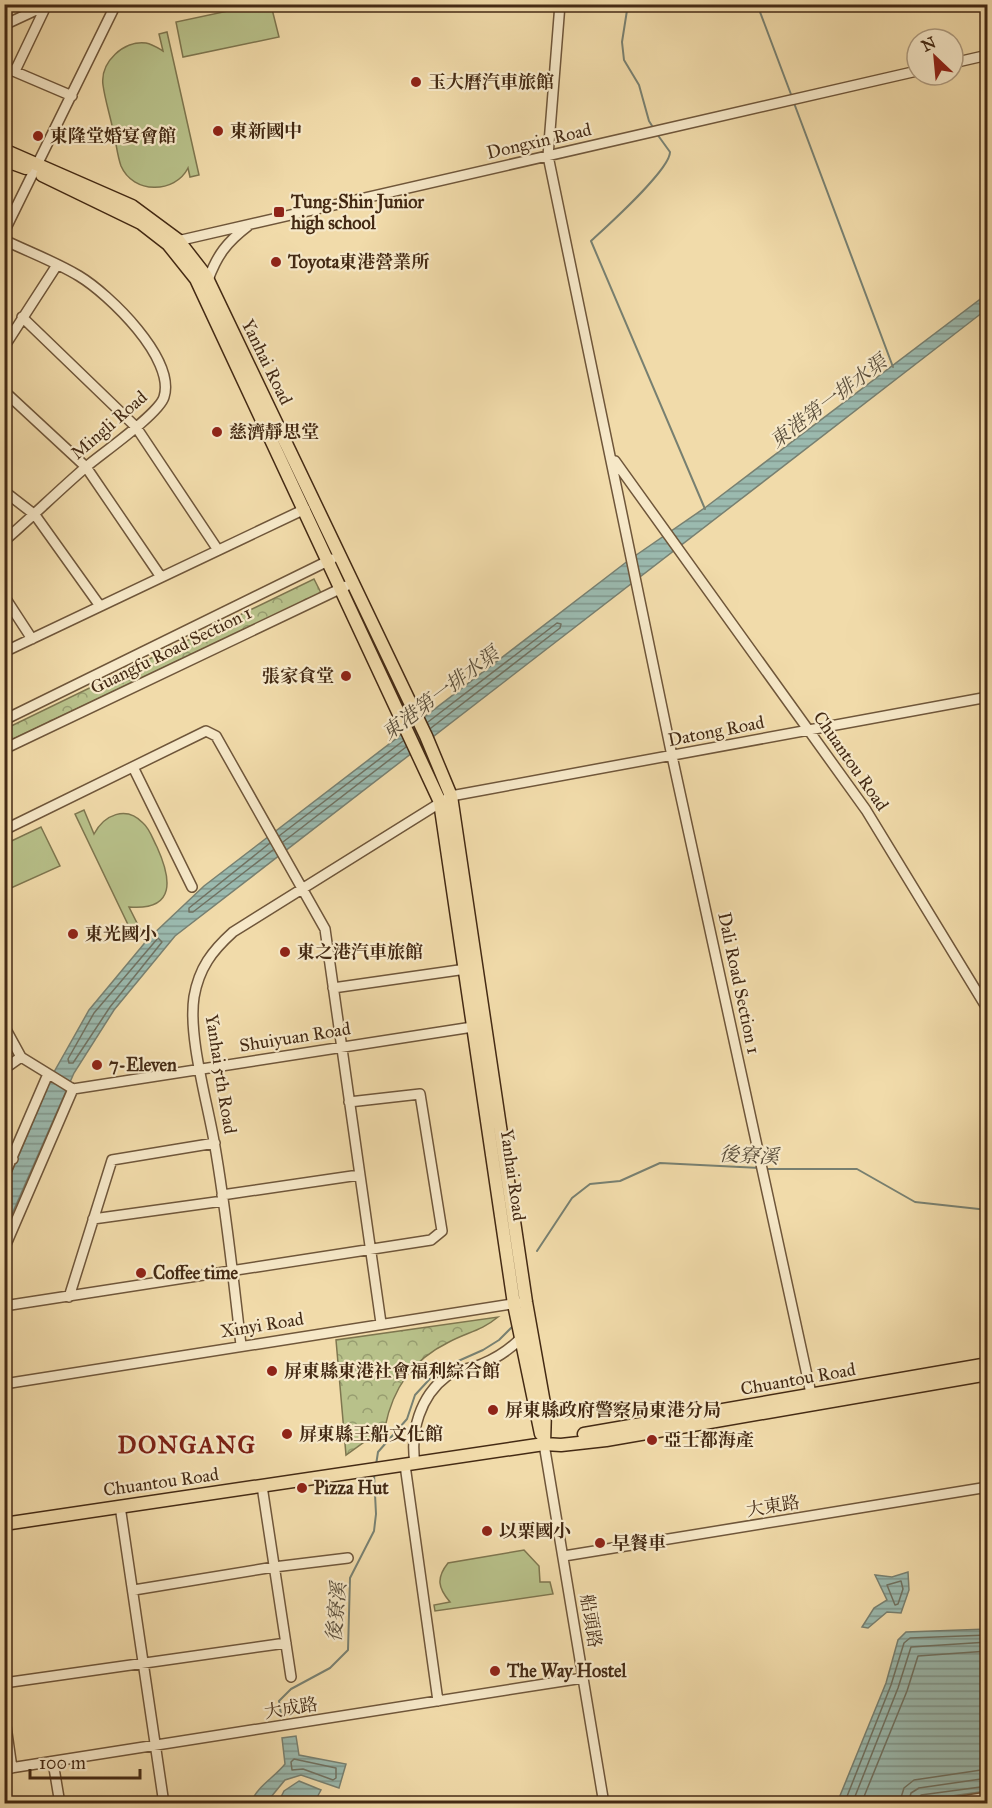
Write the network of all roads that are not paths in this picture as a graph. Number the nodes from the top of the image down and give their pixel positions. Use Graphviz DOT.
graph roads {
  1 [pos="47,4"];
  2 [pos="116,4"];
  3 [pos="560,4"];
  4 [pos="4,25"];
  5 [pos="987,55"];
  6 [pos="965,60"];
  7 [pos="4,67"];
  8 [pos="15,71"];
  9 [pos="905,74"];
  10 [pos="72,96"];
  11 [pos="4,150"];
  12 [pos="548,156"];
  13 [pos="4,160"];
  14 [pos="37,168"];
  15 [pos="250,225"];
  16 [pos="4,232"];
  17 [pos="4,240"];
  18 [pos="173,242"];
  19 [pos="57,265"];
  20 [pos="208,280"];
  21 [pos="22,317"];
  22 [pos="4,347"];
  23 [pos="4,391"];
  24 [pos="136,427"];
  25 [pos="612,458"];
  26 [pos="86,467"];
  27 [pos="4,490"];
  28 [pos="305,509"];
  29 [pos="35,514"];
  30 [pos="4,540"];
  31 [pos="218,550"];
  32 [pos="340,555"];
  33 [pos="327,561"];
  34 [pos="161,577"];
  35 [pos="352,583"];
  36 [pos="339,589"];
  37 [pos="4,596"];
  38 [pos="100,606"];
  39 [pos="32,639"];
  40 [pos="4,652"];
  41 [pos="987,697"];
  42 [pos="4,720"];
  43 [pos="807,730"];
  44 [pos="4,749"];
  45 [pos="672,756"];
  46 [pos="133,767"];
  47 [pos="446,799"];
  48 [pos="4,830"];
  49 [pos="192,887"];
  50 [pos="303,888"];
  51 [pos="466,969"];
  52 [pos="333,988"];
  53 [pos="987,1010"];
  54 [pos="4,1026"];
  55 [pos="480,1026"];
  56 [pos="341,1046"];
  57 [pos="21,1057"];
  58 [pos="4,1069"];
  59 [pos="201,1069"];
  60 [pos="50,1075"];
  61 [pos="69,1087"];
  62 [pos="349,1102"];
  63 [pos="215,1143"];
  64 [pos="4,1148"];
  65 [pos="13,1158"];
  66 [pos="359,1175"];
  67 [pos="4,1176"];
  68 [pos="222,1198"];
  69 [pos="93,1219"];
  70 [pos="4,1249"];
  71 [pos="370,1249"];
  72 [pos="232,1270"];
  73 [pos="69,1297"];
  74 [pos="520,1303"];
  75 [pos="4,1306"];
  76 [pos="381,1323"];
  77 [pos="520,1339"];
  78 [pos="241,1345"];
  79 [pos="987,1364"];
  80 [pos="987,1374"];
  81 [pos="4,1384"];
  82 [pos="812,1399"];
  83 [pos="544,1444"];
  84 [pos="410,1464"];
  85 [pos="262,1486"];
  86 [pos="987,1487"];
  87 [pos="120,1506"];
  88 [pos="4,1524"];
  89 [pos="564,1556"];
  90 [pos="348,1558"];
  91 [pos="274,1567"];
  92 [pos="134,1590"];
  93 [pos="286,1643"];
  94 [pos="143,1664"];
  95 [pos="291,1677"];
  96 [pos="583,1678"];
  97 [pos="4,1683"];
  98 [pos="438,1701"];
  99 [pos="4,1712"];
  100 [pos="156,1746"];
  101 [pos="53,1762"];
  102 [pos="8,1768"];
  103 [pos="987,1797"];
  104 [pos="60,1803"];
  105 [pos="164,1803"];
  106 [pos="604,1803"];
  107 [pos="944,1803"];
  1 -- 4 [label="street"];
  1 -- 8 [label="street"];
  2 -- 10 [label="street"];
  3 -- 12 [label="street"];
  5 -- 6 [label="street"];
  7 -- 8 [label="street"];
  8 -- 10 [label="street"];
  9 -- 12 [label="street, Dongxin Road"];
  10 -- 14 [label="street"];
  11 -- 14 [label="main road, Yanhai Road"];
  12 -- 15 [label="street, Dongxin Road"];
  12 -- 25 [label="street"];
  13 -- 14 [label="main road, Yanhai Road"];
  14 -- 16 [label="street"];
  14 -- 18 [label="main road, Yanhai Road"];
  15 -- 18 [label="street, Dongxin Road"];
  15 -- 20 [label="street"];
  17 -- 19 [label="street, Mingli Road"];
  18 -- 20 [label="main road, Yanhai Road"];
  18 -- 28 [label="main road, Yanhai Road"];
  19 -- 21 [label="street"];
  19 -- 24 [label="street, Mingli Road"];
  20 -- 32 [label="main road, Yanhai Road"];
  21 -- 22 [label="street"];
  21 -- 24 [label="street"];
  23 -- 26 [label="street"];
  24 -- 26 [label="street, Mingli Road"];
  24 -- 31 [label="street"];
  25 -- 43 [label="street, Chuantou Road"];
  25 -- 45 [label="street, Dali Road Section 1"];
  26 -- 29 [label="street, Mingli Road"];
  26 -- 34 [label="street"];
  27 -- 29 [label="street"];
  28 -- 31 [label="street"];
  28 -- 33 [label="main road, Yanhai Road"];
  29 -- 30 [label="street, Mingli Road"];
  29 -- 38 [label="street"];
  31 -- 34 [label="street"];
  32 -- 33 [label="street, Guangfu Road Section 1"];
  32 -- 35 [label="main road, Yanhai Road"];
  33 -- 36 [label="main road, Yanhai Road"];
  33 -- 42 [label="street, Guangfu Road Section 1"];
  34 -- 38 [label="street"];
  35 -- 36 [label="street, Guangfu Road Section 1"];
  35 -- 47 [label="main road, Yanhai Road"];
  36 -- 44 [label="street, Guangfu Road Section 1"];
  36 -- 47 [label="main road, Yanhai Road"];
  37 -- 39 [label="street"];
  38 -- 39 [label="street"];
  39 -- 40 [label="street"];
  41 -- 43 [label="street, Datong Road"];
  43 -- 45 [label="street, Datong Road"];
  43 -- 53 [label="street, Chuantou Road"];
  45 -- 47 [label="street, Datong Road"];
  45 -- 82 [label="street, Dali Road Section 1"];
  46 -- 48 [label="street"];
  46 -- 49 [label="street"];
  46 -- 50 [label="street"];
  47 -- 50 [label="street, Yanhai 5th Road"];
  47 -- 51 [label="main road, Yanhai Road"];
  47 -- 55 [label="main road, Yanhai Road"];
  50 -- 52 [label="street"];
  50 -- 59 [label="street, Yanhai 5th Road"];
  51 -- 52 [label="street"];
  51 -- 55 [label="main road, Yanhai Road"];
  52 -- 56 [label="street"];
  54 -- 57 [label="street"];
  55 -- 56 [label="street, Shuiyuan Road"];
  55 -- 74 [label="main road, Yanhai Road"];
  55 -- 74 [label="main road, Yanhai Road"];
  56 -- 59 [label="street, Shuiyuan Road"];
  56 -- 62 [label="street"];
  57 -- 58 [label="street"];
  57 -- 60 [label="street"];
  59 -- 61 [label="street, Shuiyuan Road"];
  59 -- 63 [label="street, Yanhai 5th Road"];
  60 -- 61 [label="street"];
  60 -- 65 [label="street"];
  61 -- 70 [label="street"];
  62 -- 66 [label="street"];
  62 -- 71 [label="street"];
  63 -- 68 [label="street, Yanhai 5th Road"];
  63 -- 69 [label="street"];
  64 -- 65 [label="street"];
  65 -- 67 [label="street"];
  66 -- 68 [label="street"];
  66 -- 71 [label="street"];
  68 -- 69 [label="street"];
  68 -- 72 [label="street, Yanhai 5th Road"];
  69 -- 73 [label="street"];
  71 -- 72 [label="street"];
  71 -- 76 [label="street"];
  72 -- 73 [label="street"];
  72 -- 78 [label="street, Yanhai 5th Road"];
  73 -- 75 [label="street"];
  74 -- 76 [label="street, Xinyi Road"];
  74 -- 77 [label="main road, Yanhai Road"];
  74 -- 83 [label="main road, Yanhai Road"];
  76 -- 78 [label="street, Xinyi Road"];
  77 -- 83 [label="main road, Yanhai Road"];
  77 -- 84 [label="street"];
  78 -- 81 [label="street, Xinyi Road"];
  79 -- 82 [label="main road, Chuantou Road"];
  80 -- 82 [label="main road, Chuantou Road"];
  82 -- 83 [label="main road, Chuantou Road"];
  83 -- 84 [label="main road, Chuantou Road"];
  83 -- 89 [label="street, 船頭路"];
  84 -- 85 [label="main road, Chuantou Road"];
  84 -- 98 [label="street"];
  85 -- 87 [label="main road, Chuantou Road"];
  85 -- 91 [label="street"];
  86 -- 89 [label="street, 大東路"];
  87 -- 88 [label="main road, Chuantou Road"];
  87 -- 92 [label="street"];
  89 -- 96 [label="street, 船頭路"];
  90 -- 91 [label="street"];
  91 -- 92 [label="street"];
  91 -- 93 [label="street"];
  92 -- 94 [label="street"];
  93 -- 94 [label="street"];
  93 -- 95 [label="street"];
  94 -- 97 [label="street"];
  94 -- 100 [label="street"];
  96 -- 98 [label="street, 大成路"];
  96 -- 106 [label="street, 船頭路"];
  98 -- 100 [label="street, 大成路"];
  99 -- 102 [label="street"];
  100 -- 101 [label="street, 大成路"];
  100 -- 105 [label="street"];
  101 -- 102 [label="street, 大成路"];
  101 -- 104 [label="street"];
  103 -- 107 [label="street"];
}
